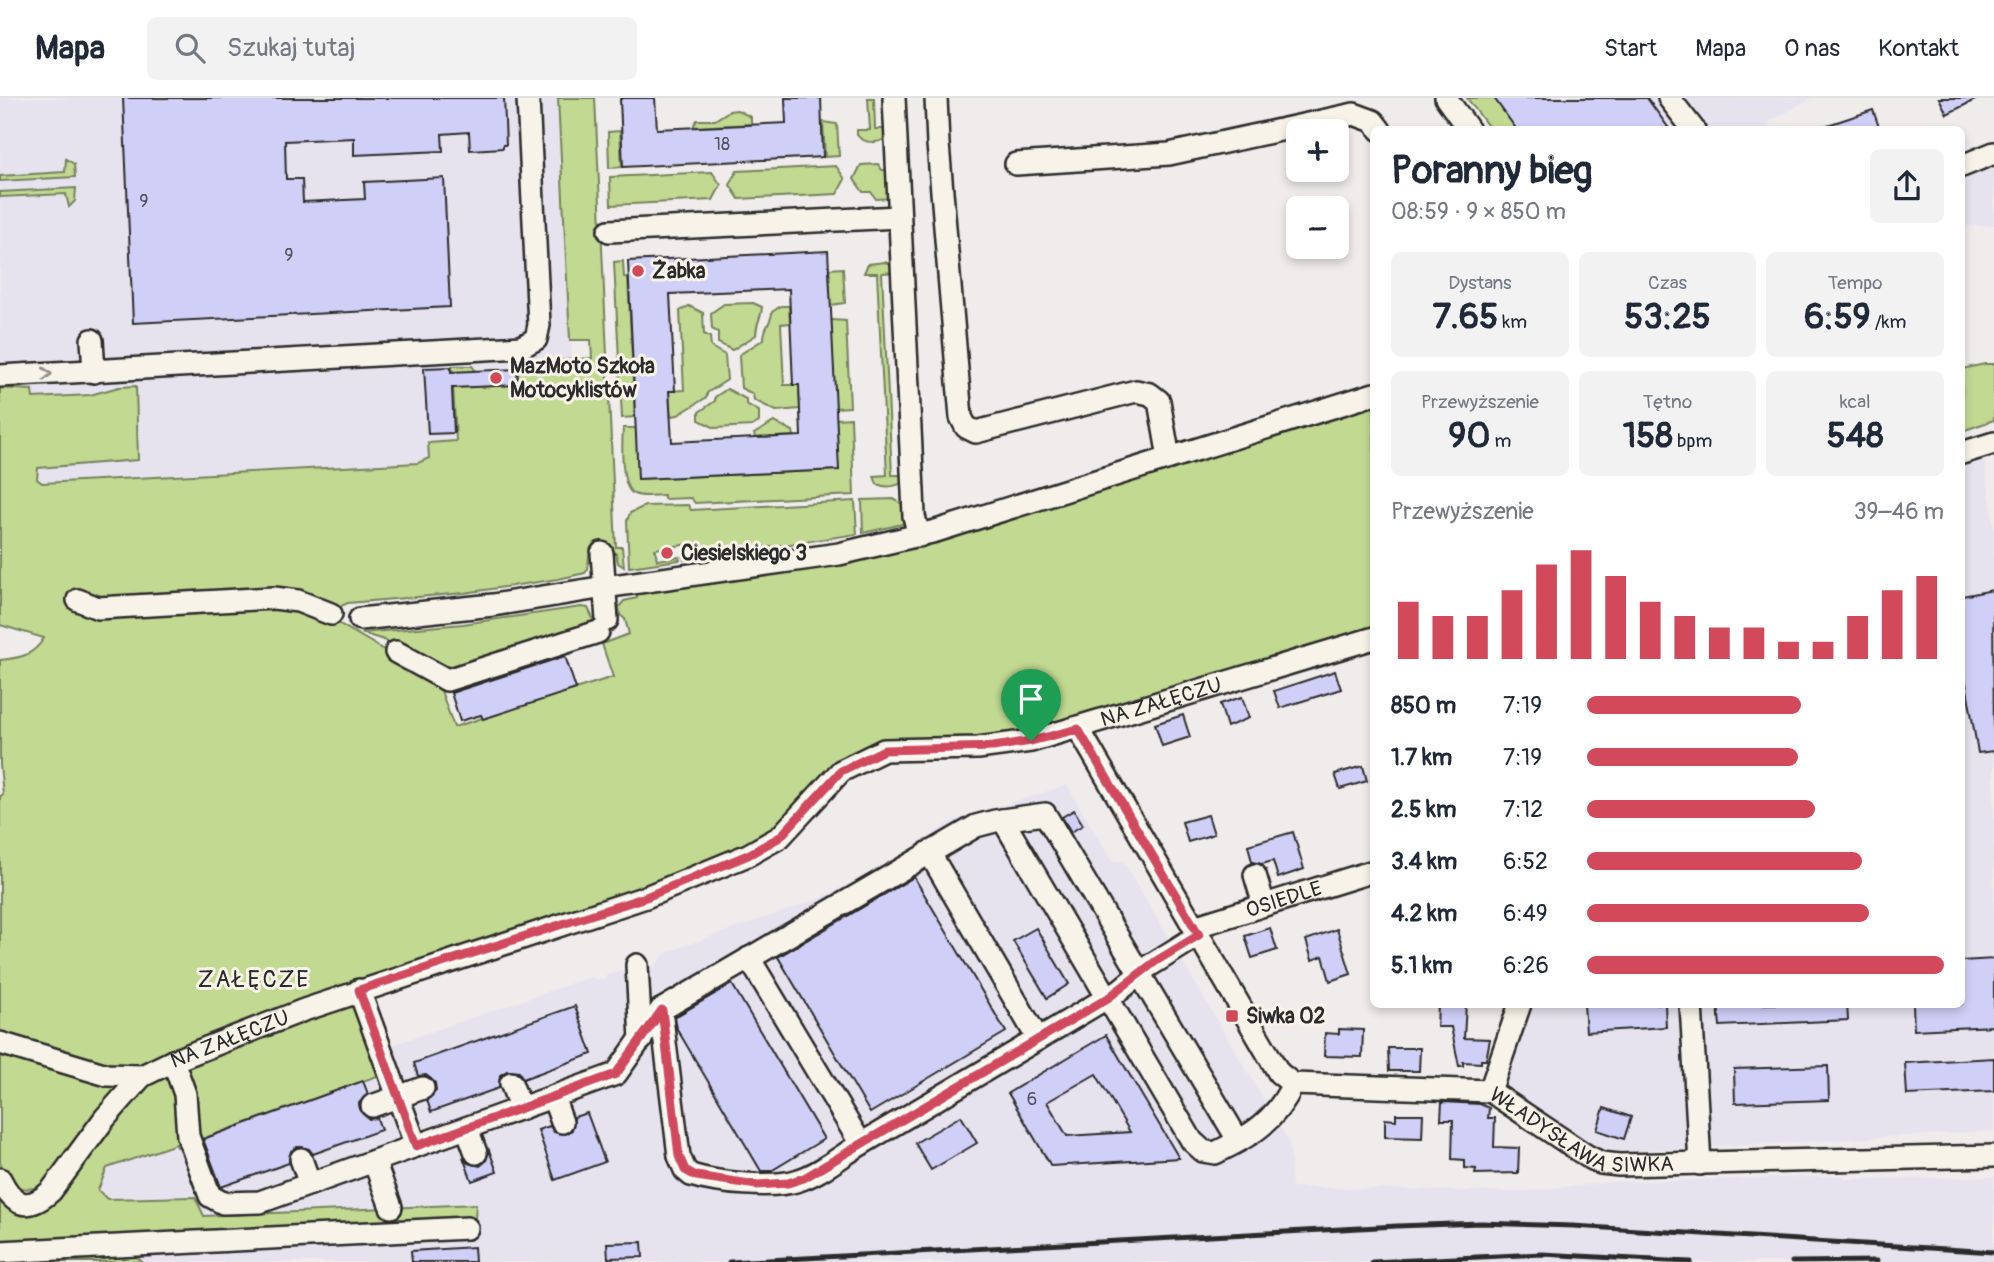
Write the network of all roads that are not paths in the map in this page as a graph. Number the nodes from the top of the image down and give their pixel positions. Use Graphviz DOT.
graph roads {
  1 [pos="528,98"];
  2 [pos="894,98"];
  3 [pos="936,98"];
  4 [pos="1446,98"];
  5 [pos="1679,101"];
  6 [pos="1377,126"];
  7 [pos="1466,126"];
  8 [pos="1692,126"];
  9 [pos="1994,153"];
  10 [pos="1016,164"];
  11 [pos="1965,165"];
  12 [pos="899,217"];
  13 [pos="609,231"];
  14 [pos="92,340"];
  15 [pos="94,372"];
  16 [pos="0,376"];
  17 [pos="1370,395"];
  18 [pos="1994,443"];
  19 [pos="1965,452"];
  20 [pos="1169,458"];
  21 [pos="919,536"];
  22 [pos="602,553"];
  23 [pos="605,587"];
  24 [pos="78,600"];
  25 [pos="331,614"];
  26 [pos="360,619"];
  27 [pos="1370,639"];
  28 [pos="396,652"];
  29 [pos="1078,729"];
  30 [pos="1003,820"];
  31 [pos="929,852"];
  32 [pos="1370,872"];
  33 [pos="1255,875"];
  34 [pos="1264,905"];
  35 [pos="1197,931"];
  36 [pos="749,958"];
  37 [pos="637,965"];
  38 [pos="1140,974"];
  39 [pos="359,990"];
  40 [pos="1108,998"];
  41 [pos="1519,1008"];
  42 [pos="1692,1008"];
  43 [pos="662,1010"];
  44 [pos="1038,1039"];
  45 [pos="640,1040"];
  46 [pos="0,1043"];
  47 [pos="173,1061"];
  48 [pos="142,1076"];
  49 [pos="511,1083"];
  50 [pos="1293,1084"];
  51 [pos="423,1088"];
  52 [pos="1490,1091"];
  53 [pos="398,1097"];
  54 [pos="554,1097"];
  55 [pos="372,1106"];
  56 [pos="521,1109"];
  57 [pos="562,1122"];
  58 [pos="467,1128"];
  59 [pos="1238,1140"];
  60 [pos="861,1144"];
  61 [pos="416,1146"];
  62 [pos="476,1153"];
  63 [pos="1994,1156"];
  64 [pos="301,1159"];
  65 [pos="374,1161"];
  66 [pos="1700,1164"];
  67 [pos="0,1179"];
  68 [pos="310,1184"];
  69 [pos="391,1207"];
  70 [pos="467,1228"];
  71 [pos="0,1252"];
  72 [pos="148,1253"];
  1 -- 15 [label="street"];
  2 -- 12 [label="street"];
  3 -- 20 [label="street"];
  4 -- 7 [label="street"];
  5 -- 8 [label="street"];
  6 -- 10 [label="street"];
  9 -- 11 [label="street"];
  12 -- 13 [label="street"];
  12 -- 21 [label="street"];
  14 -- 15 [label="street"];
  16 -- 15 [label="street, one-way"];
  17 -- 20 [label="street"];
  18 -- 19 [label="street"];
  20 -- 21 [label="street"];
  21 -- 23 [label="street"];
  22 -- 23 [label="street"];
  23 -- 26 [label="street"];
  23 -- 28 [label="street"];
  24 -- 25 [label="street"];
  27 -- 29 [label="street, NA ZAŁĘCZU"];
  29 -- 35 [label="street"];
  29 -- 39 [label="street, NA ZAŁĘCZU"];
  30 -- 31 [label="street"];
  30 -- 38 [label="street"];
  30 -- 40 [label="street"];
  31 -- 36 [label="street"];
  31 -- 44 [label="street"];
  32 -- 34 [label="street, OSIEDLE"];
  33 -- 34 [label="street"];
  34 -- 35 [label="street, OSIEDLE"];
  35 -- 38 [label="street, OSIEDLE"];
  35 -- 50 [label="street"];
  36 -- 43 [label="street"];
  36 -- 60 [label="street"];
  37 -- 45 [label="street"];
  38 -- 40 [label="street, OSIEDLE"];
  38 -- 59 [label="street"];
  39 -- 47 [label="street, NA ZAŁĘCZU"];
  39 -- 53 [label="street"];
  40 -- 44 [label="street, OSIEDLE"];
  40 -- 59 [label="street"];
  41 -- 52 [label="street"];
  42 -- 66 [label="street"];
  43 -- 45 [label="street"];
  43 -- 60 [label="street, OSIEDLE"];
  44 -- 60 [label="street, OSIEDLE"];
  45 -- 54 [label="street"];
  46 -- 48 [label="street, NA ZAŁĘCZU"];
  47 -- 48 [label="street, NA ZAŁĘCZU"];
  47 -- 68 [label="street"];
  48 -- 67 [label="street, NA ZAŁĘCZU"];
  49 -- 56 [label="street"];
  50 -- 52 [label="street, WŁADYSŁAWA SIWKA"];
  50 -- 59 [label="street"];
  51 -- 53 [label="street"];
  52 -- 66 [label="street, WŁADYSŁAWA SIWKA"];
  53 -- 55 [label="street"];
  53 -- 61 [label="street"];
  54 -- 56 [label="street"];
  54 -- 57 [label="street"];
  56 -- 58 [label="street"];
  58 -- 61 [label="street"];
  58 -- 62 [label="street"];
  61 -- 65 [label="street"];
  63 -- 66 [label="street, WŁADYSŁAWA SIWKA"];
  64 -- 68 [label="street"];
  65 -- 68 [label="street"];
  65 -- 69 [label="street"];
  70 -- 72 [label="street"];
  71 -- 72 [label="street"];
}
